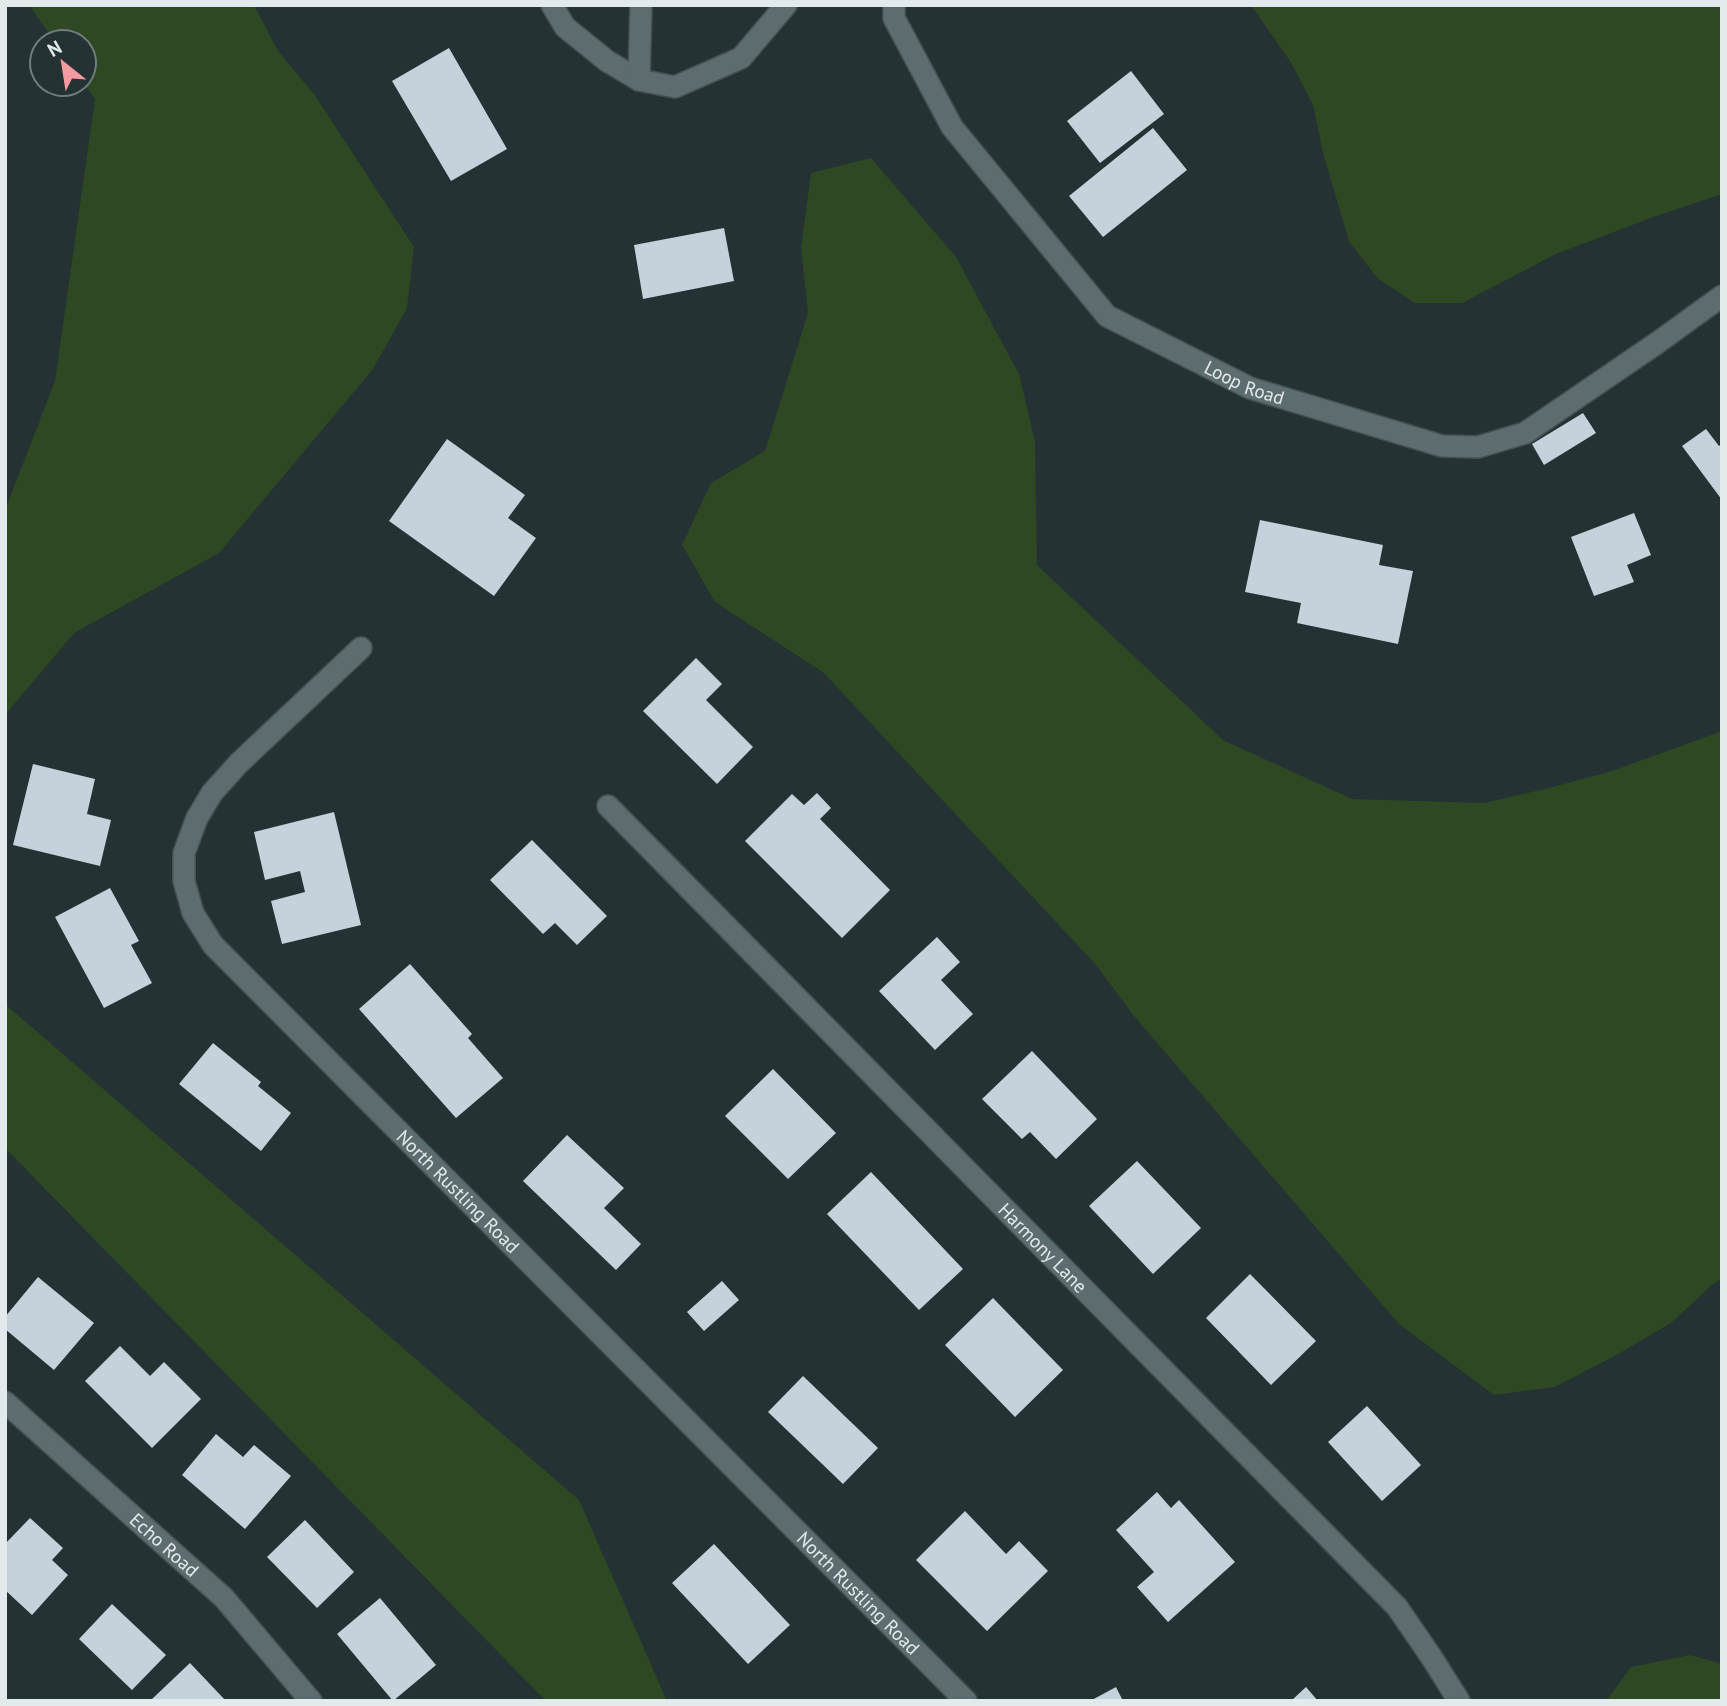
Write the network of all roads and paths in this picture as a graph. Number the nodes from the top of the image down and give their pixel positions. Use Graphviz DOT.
graph roads {
  1 [pos="552,5"];
  2 [pos="641,5"];
  3 [pos="786,5"];
  4 [pos="894,5"];
  5 [pos="639,80"];
  6 [pos="1722,296"];
  7 [pos="361,648"];
  8 [pos="608,806"];
  9 [pos="5,1402"];
  10 [pos="311,1701"];
  11 [pos="966,1701"];
  12 [pos="1459,1701"];
  1 -- 5 [label="street"];
  2 -- 5 [label="street"];
  3 -- 5 [label="street"];
  4 -- 6 [label="street, Loop Road"];
  7 -- 11 [label="street, North Rustling Road"];
  8 -- 12 [label="street, Harmony Lane"];
  9 -- 10 [label="street, Echo Road"];
}
